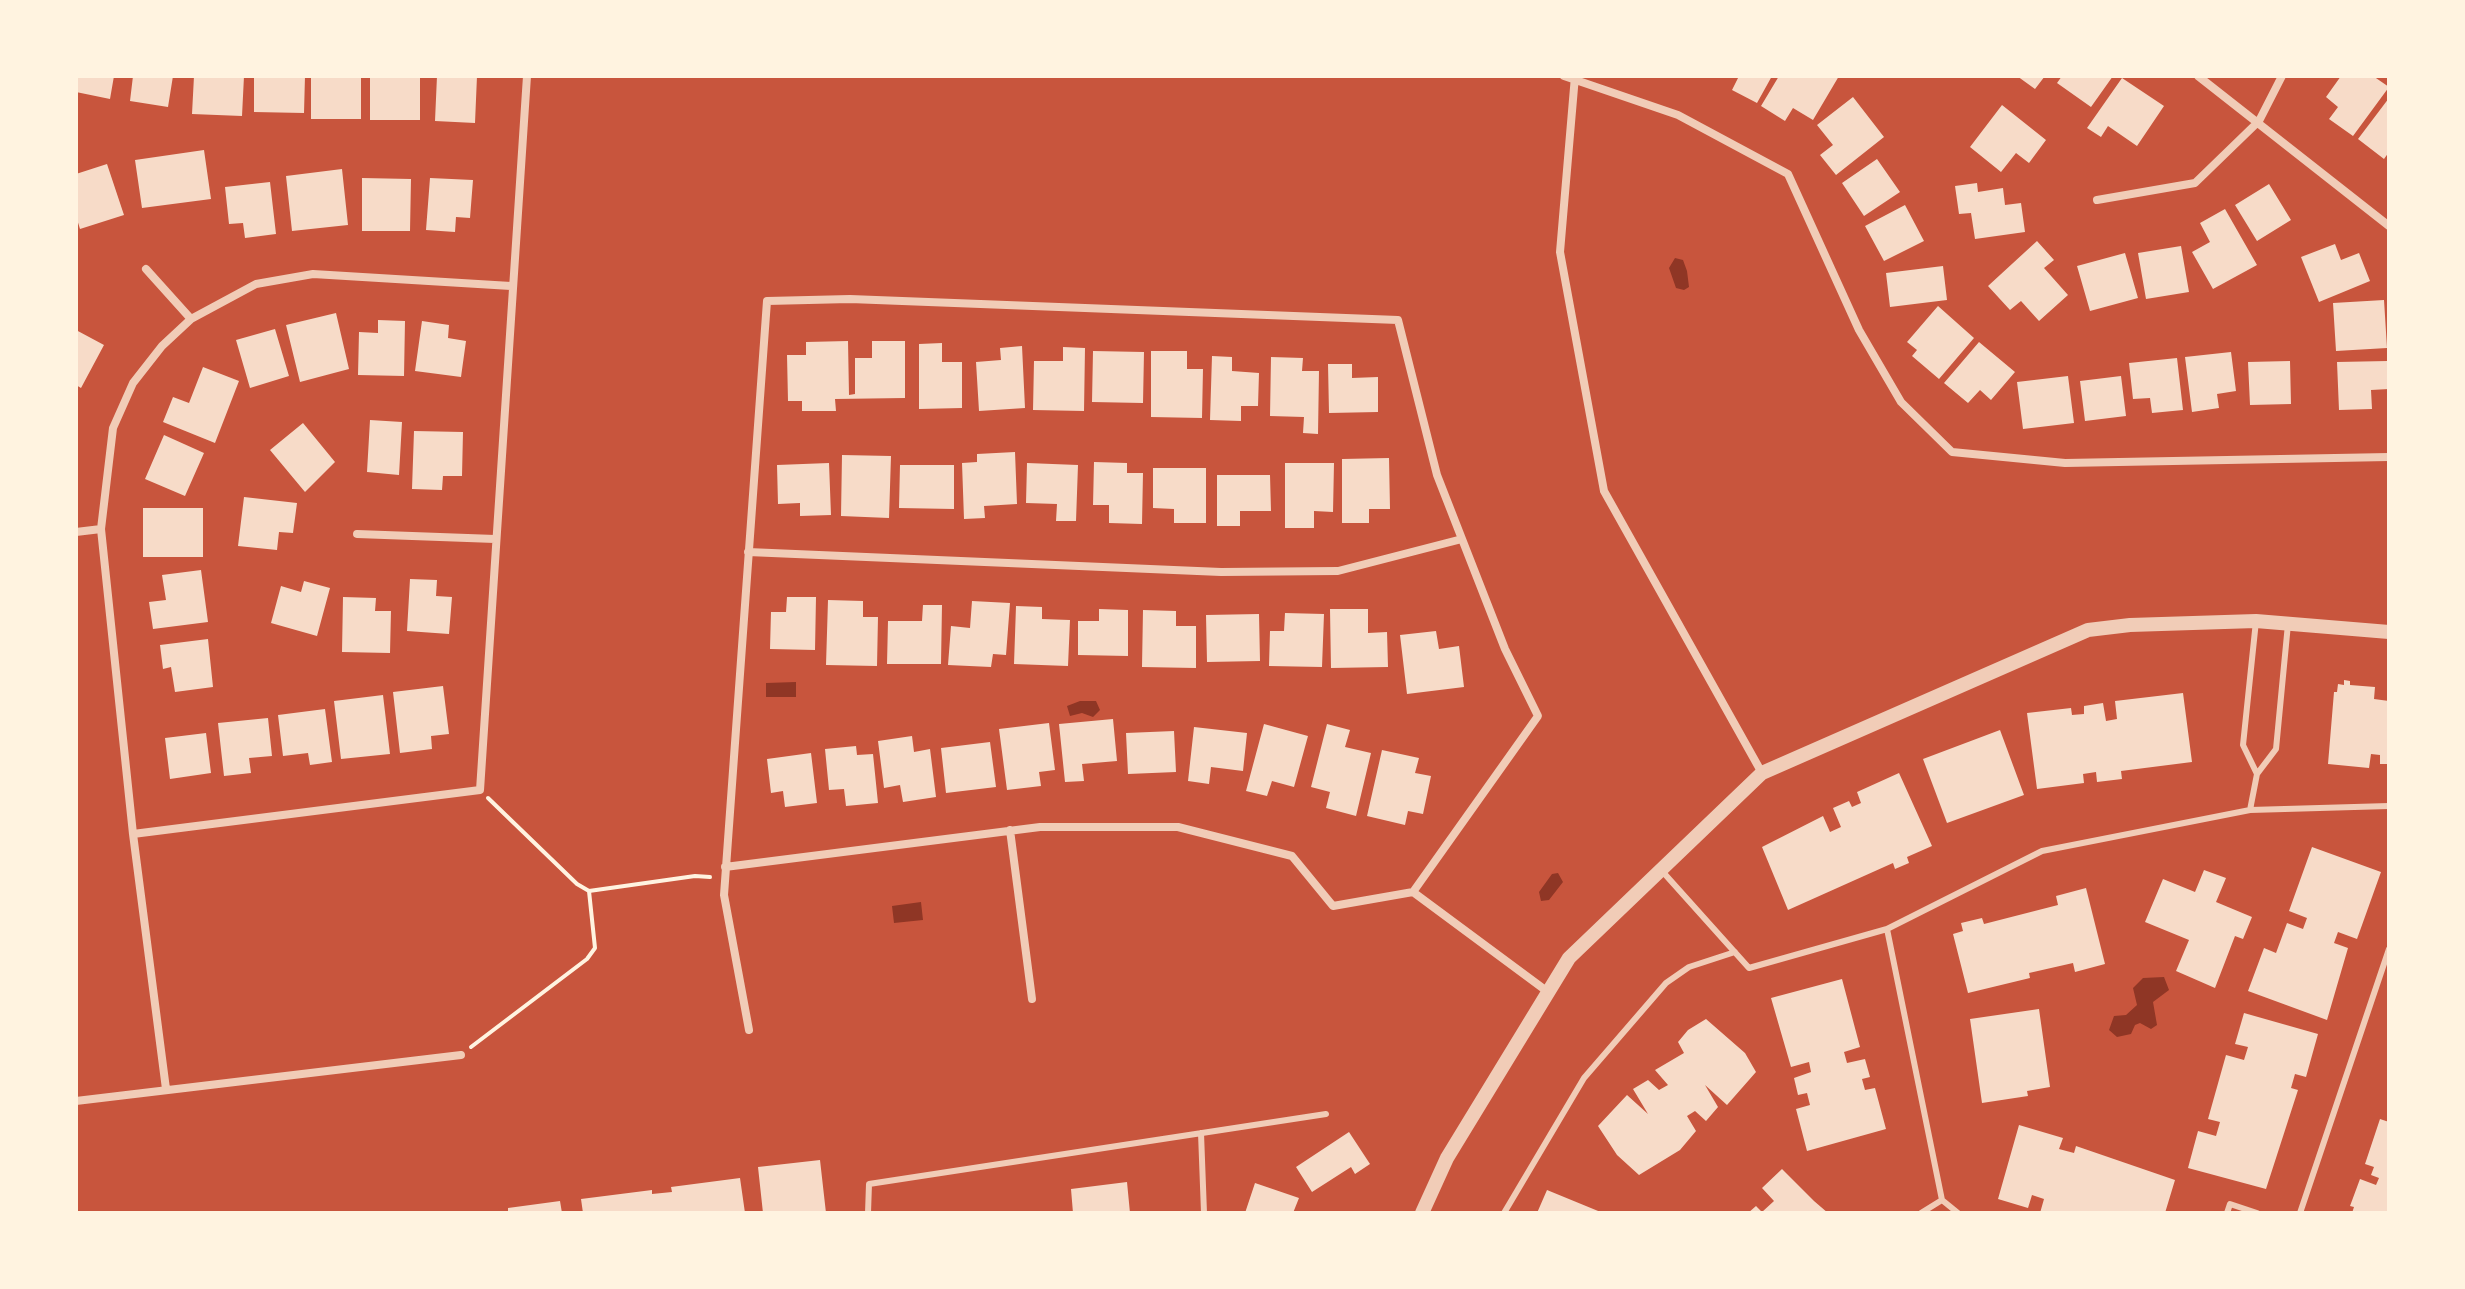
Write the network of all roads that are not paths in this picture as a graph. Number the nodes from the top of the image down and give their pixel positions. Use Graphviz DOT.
graph roads {
  1 [pos="527,76"];
  2 [pos="1564,76"];
  3 [pos="2198,76"];
  4 [pos="2282,76"];
  5 [pos="1574,78"];
  6 [pos="2259,121"];
  7 [pos="2097,200"];
  8 [pos="2389,226"];
  9 [pos="146,269"];
  10 [pos="511,286"];
  11 [pos="191,319"];
  12 [pos="2389,457"];
  13 [pos="101,529"];
  14 [pos="76,532"];
  15 [pos="357,534"];
  16 [pos="495,539"];
  17 [pos="1462,539"];
  18 [pos="748,552"];
  19 [pos="2256,621"];
  20 [pos="2288,624"];
  21 [pos="2389,632"];
  22 [pos="1762,773"];
  23 [pos="2257,774"];
  24 [pos="2389,806"];
  25 [pos="2250,810"];
  26 [pos="1010,830"];
  27 [pos="133,834"];
  28 [pos="725,867"];
  29 [pos="1659,869"];
  30 [pos="1413,892"];
  31 [pos="1887,929"];
  32 [pos="2389,949"];
  33 [pos="1735,952"];
  34 [pos="1548,992"];
  35 [pos="1032,999"];
  36 [pos="749,1030"];
  37 [pos="461,1055"];
  38 [pos="166,1089"];
  39 [pos="76,1101"];
  40 [pos="1326,1114"];
  41 [pos="1201,1133"];
  42 [pos="1942,1200"];
  43 [pos="868,1213"];
  44 [pos="1204,1213"];
  45 [pos="1422,1213"];
  46 [pos="1504,1213"];
  47 [pos="1921,1213"];
  48 [pos="1958,1213"];
  49 [pos="2227,1213"];
  50 [pos="2257,1213"];
  51 [pos="2300,1213"];
  1 -- 10 [label="street"];
  2 -- 5 [label="street"];
  3 -- 6 [label="street"];
  4 -- 6 [label="street"];
  5 -- 12 [label="street"];
  5 -- 22 [label="street"];
  6 -- 7 [label="street"];
  6 -- 8 [label="street"];
  9 -- 11 [label="street"];
  10 -- 11 [label="street"];
  10 -- 16 [label="street"];
  11 -- 13 [label="street"];
  13 -- 14 [label="street"];
  13 -- 27 [label="street"];
  15 -- 16 [label="street"];
  16 -- 27 [label="street"];
  17 -- 18 [label="street"];
  17 -- 18 [label="street"];
  17 -- 30 [label="street"];
  18 -- 28 [label="street"];
  19 -- 20 [label="street"];
  19 -- 22 [label="street"];
  19 -- 23 [label="lane"];
  20 -- 21 [label="street"];
  20 -- 23 [label="lane"];
  22 -- 29 [label="street"];
  23 -- 25 [label="lane"];
  24 -- 25 [label="lane"];
  25 -- 31 [label="lane"];
  26 -- 28 [label="street"];
  26 -- 30 [label="street"];
  26 -- 35 [label="street"];
  27 -- 38 [label="street"];
  28 -- 36 [label="street"];
  29 -- 33 [label="lane"];
  29 -- 34 [label="street"];
  30 -- 34 [label="street"];
  31 -- 33 [label="lane"];
  31 -- 42 [label="lane"];
  32 -- 51 [label="lane"];
  33 -- 46 [label="lane"];
  34 -- 45 [label="street"];
  37 -- 38 [label="street"];
  38 -- 39 [label="street"];
  40 -- 41 [label="lane"];
  41 -- 43 [label="lane"];
  41 -- 44 [label="lane"];
  42 -- 47 [label="lane"];
  42 -- 48 [label="lane"];
  49 -- 50 [label="lane"];
}
